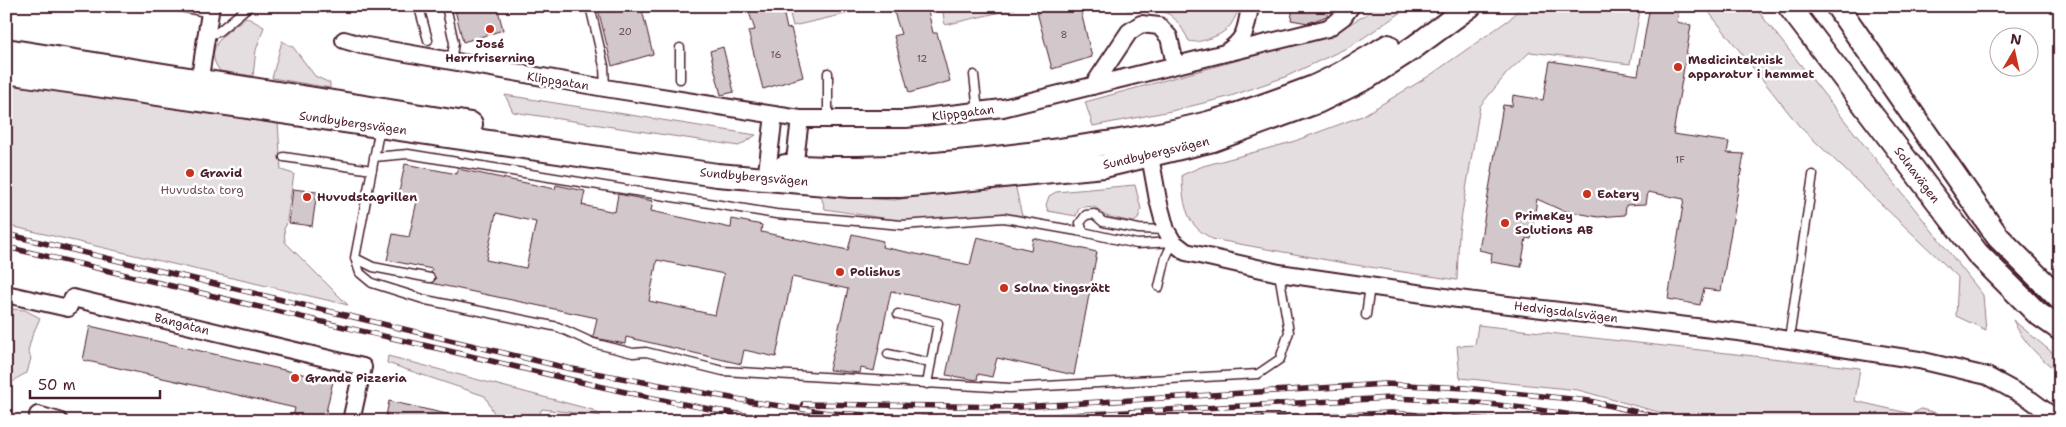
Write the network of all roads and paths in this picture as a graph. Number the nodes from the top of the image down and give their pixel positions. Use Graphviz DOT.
graph roads {
  1 [pos="175,6"];
  2 [pos="249,6"];
  3 [pos="417,6"];
  4 [pos="446,6"];
  5 [pos="590,6"];
  6 [pos="1250,6"];
  7 [pos="1351,6"];
  8 [pos="1443,6"];
  9 [pos="1470,6"];
  10 [pos="1789,6"];
  11 [pos="1837,6"];
  12 [pos="211,9"];
  13 [pos="207,36"];
  14 [pos="344,40"];
  15 [pos="428,40"];
  16 [pos="680,48"];
  17 [pos="6,50"];
  18 [pos="1225,53"];
  19 [pos="451,62"];
  20 [pos="1175,64"];
  21 [pos="6,72"];
  22 [pos="828,73"];
  23 [pos="974,75"];
  24 [pos="680,79"];
  25 [pos="1093,86"];
  26 [pos="605,88"];
  27 [pos="198,90"];
  28 [pos="978,111"];
  29 [pos="774,115"];
  30 [pos="382,118"];
  31 [pos="800,119"];
  32 [pos="828,119"];
  33 [pos="1148,145"];
  34 [pos="284,157"];
  35 [pos="374,157"];
  36 [pos="372,170"];
  37 [pos="767,173"];
  38 [pos="793,174"];
  39 [pos="1813,175"];
  40 [pos="1083,232"];
  41 [pos="1169,236"];
  42 [pos="355,258"];
  43 [pos="1279,273"];
  44 [pos="430,278"];
  45 [pos="1159,286"];
  46 [pos="1370,286"];
  47 [pos="6,294"];
  48 [pos="2060,299"];
  49 [pos="898,314"];
  50 [pos="1366,315"];
  51 [pos="2060,329"];
  52 [pos="1788,339"];
  53 [pos="888,354"];
  54 [pos="931,363"];
  55 [pos="927,384"];
  56 [pos="38,415"];
  57 [pos="59,421"];
  58 [pos="351,421"];
  59 [pos="2059,421"];
  1 -- 12 [label="lane"];
  2 -- 13 [label="lane"];
  3 -- 15 [label="lane"];
  4 -- 19 [label="lane"];
  5 -- 26 [label="lane"];
  6 -- 18 [label="street"];
  7 -- 18 [label="street, Klippgatan"];
  8 -- 33 [label="main road, Sundbybergsvägen"];
  9 -- 33 [label="main road, Sundbybergsvägen"];
  10 -- 51 [label="main road, Solnavägen"];
  11 -- 48 [label="main road"];
  12 -- 13 [label="street"];
  13 -- 27 [label="street"];
  14 -- 19 [label="street, Klippgatan"];
  16 -- 24 [label="lane"];
  17 -- 27 [label="main road, Sundbybergsvägen"];
  18 -- 20 [label="street, Klippgatan"];
  19 -- 26 [label="street, Klippgatan"];
  20 -- 25 [label="street, Klippgatan"];
  20 -- 25 [label="street"];
  21 -- 27 [label="main road, Sundbybergsvägen"];
  22 -- 32 [label="lane"];
  23 -- 28 [label="lane"];
  25 -- 28 [label="street, Klippgatan"];
  26 -- 29 [label="street, Klippgatan"];
  27 -- 30 [label="main road, Sundbybergsvägen"];
  28 -- 32 [label="street, Klippgatan"];
  29 -- 31 [label="street, Klippgatan"];
  29 -- 37 [label="street"];
  30 -- 35 [label="lane"];
  30 -- 37 [label="main road, Sundbybergsvägen"];
  31 -- 32 [label="street, Klippgatan"];
  31 -- 38 [label="street"];
  33 -- 38 [label="main road, Sundbybergsvägen"];
  33 -- 41 [label="street"];
  34 -- 36 [label="lane"];
  35 -- 36 [label="lane"];
  35 -- 40 [label="lane"];
  36 -- 42 [label="lane"];
  37 -- 38 [label="main road, Sundbybergsvägen"];
  39 -- 52 [label="lane"];
  40 -- 41 [label="lane"];
  40 -- 41 [label="lane"];
  41 -- 43 [label="street, Hedvigsdalsvägen"];
  41 -- 45 [label="lane"];
  42 -- 44 [label="lane"];
  42 -- 55 [label="lane"];
  43 -- 46 [label="street, Hedvigsdalsvägen"];
  43 -- 55 [label="lane"];
  46 -- 50 [label="lane"];
  46 -- 52 [label="street, Hedvigsdalsvägen"];
  47 -- 58 [label="street, Bangatan"];
  49 -- 54 [label="lane"];
  52 -- 59 [label="street, Hedvigsdalsvägen"];
  53 -- 54 [label="lane"];
  54 -- 55 [label="lane"];
  56 -- 57 [label="street"];
}
